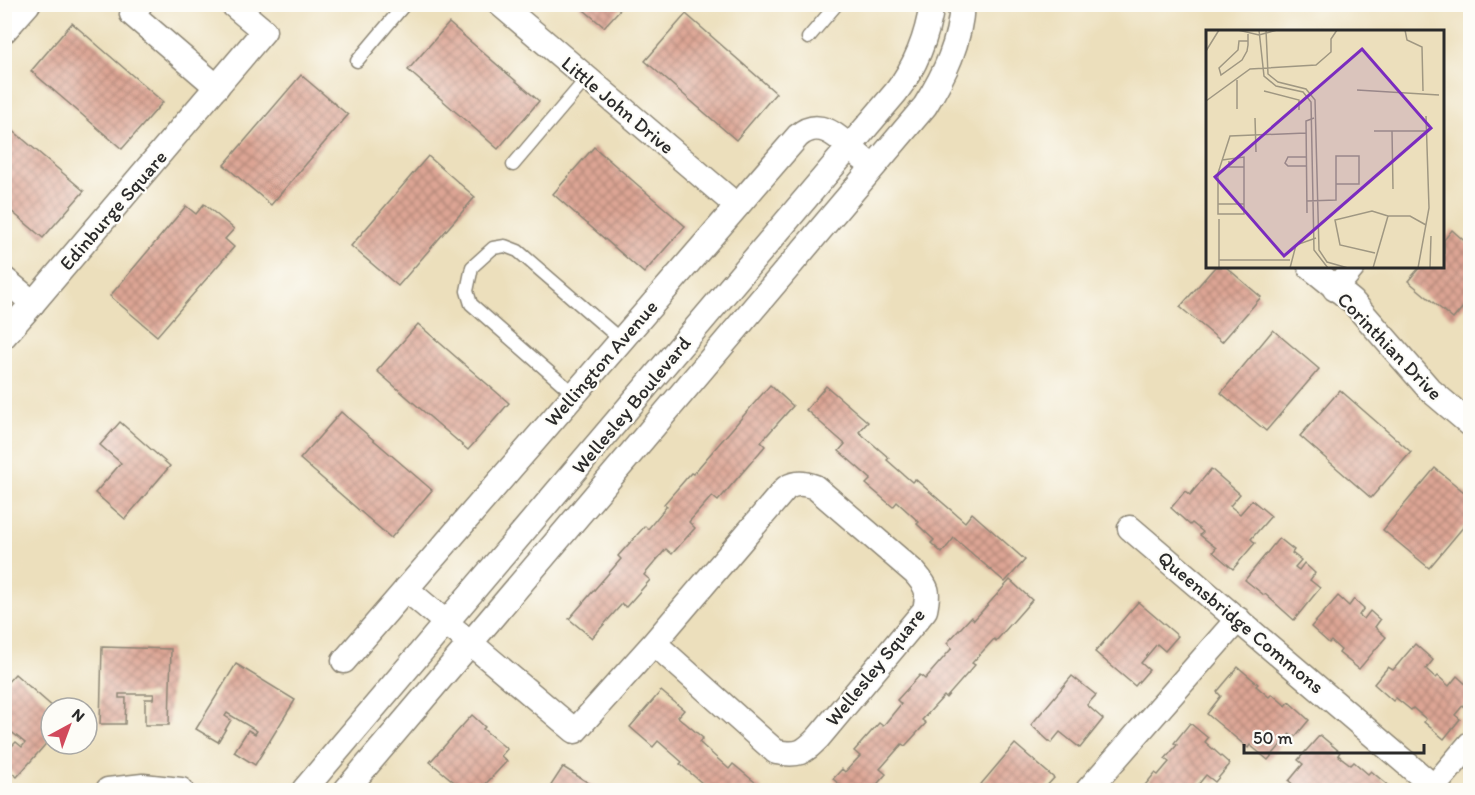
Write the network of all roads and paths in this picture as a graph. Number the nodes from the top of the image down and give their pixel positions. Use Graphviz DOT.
graph roads {
  1 [pos="28,4"];
  2 [pos="140,4"];
  3 [pos="232,4"];
  4 [pos="405,4"];
  5 [pos="500,4"];
  6 [pos="837,4"];
  7 [pos="932,4"];
  8 [pos="962,4"];
  9 [pos="4,31"];
  10 [pos="808,38"];
  11 [pos="357,61"];
  12 [pos="587,78"];
  13 [pos="217,87"];
  14 [pos="850,147"];
  15 [pos="513,165"];
  16 [pos="874,168"];
  17 [pos="737,206"];
  18 [pos="1311,268"];
  19 [pos="1352,268"];
  20 [pos="4,279"];
  21 [pos="1335,289"];
  22 [pos="33,303"];
  23 [pos="4,336"];
  24 [pos="621,340"];
  25 [pos="574,394"];
  26 [pos="1470,424"];
  27 [pos="1130,528"];
  28 [pos="406,590"];
  29 [pos="1238,619"];
  30 [pos="445,623"];
  31 [pos="654,643"];
  32 [pos="470,644"];
  33 [pos="344,661"];
  34 [pos="1470,744"];
  35 [pos="1433,789"];
  36 [pos="108,790"];
  37 [pos="181,790"];
  38 [pos="304,790"];
  39 [pos="346,790"];
  40 [pos="1088,790"];
  1 -- 9 [label="street"];
  2 -- 13 [label="street"];
  3 -- 13 [label="street, Edinburge Square"];
  4 -- 11 [label="lane"];
  5 -- 12 [label="street, Little John Drive"];
  6 -- 10 [label="lane"];
  7 -- 14 [label="street, Wellesley Boulevard"];
  8 -- 16 [label="street, Wellesley Boulevard"];
  12 -- 15 [label="lane"];
  12 -- 17 [label="street, Little John Drive"];
  13 -- 22 [label="street, Edinburge Square"];
  14 -- 16 [label="street, Wellington Avenue"];
  14 -- 17 [label="street, Wellington Avenue"];
  14 -- 30 [label="street, Wellesley Boulevard"];
  16 -- 32 [label="street, Wellesley Boulevard"];
  17 -- 24 [label="street, Wellington Avenue"];
  18 -- 21 [label="street, Corinthian Drive"];
  19 -- 21 [label="street"];
  20 -- 22 [label="street"];
  21 -- 26 [label="street, Corinthian Drive"];
  22 -- 23 [label="street, Edinburge Square"];
  24 -- 25 [label="street, Wellington Avenue"];
  24 -- 25 [label="lane"];
  25 -- 28 [label="street, Wellington Avenue"];
  27 -- 29 [label="street, Queensbridge Commons"];
  28 -- 30 [label="street"];
  28 -- 33 [label="street, Wellington Avenue"];
  29 -- 35 [label="street, Queensbridge Commons"];
  29 -- 40 [label="street"];
  30 -- 32 [label="street"];
  30 -- 38 [label="street, Wellesley Boulevard"];
  31 -- 31 [label="street, Wellesley Square"];
  31 -- 32 [label="street"];
  32 -- 39 [label="street, Wellesley Boulevard"];
  34 -- 35 [label="street"];
  36 -- 37 [label="street"];
}
